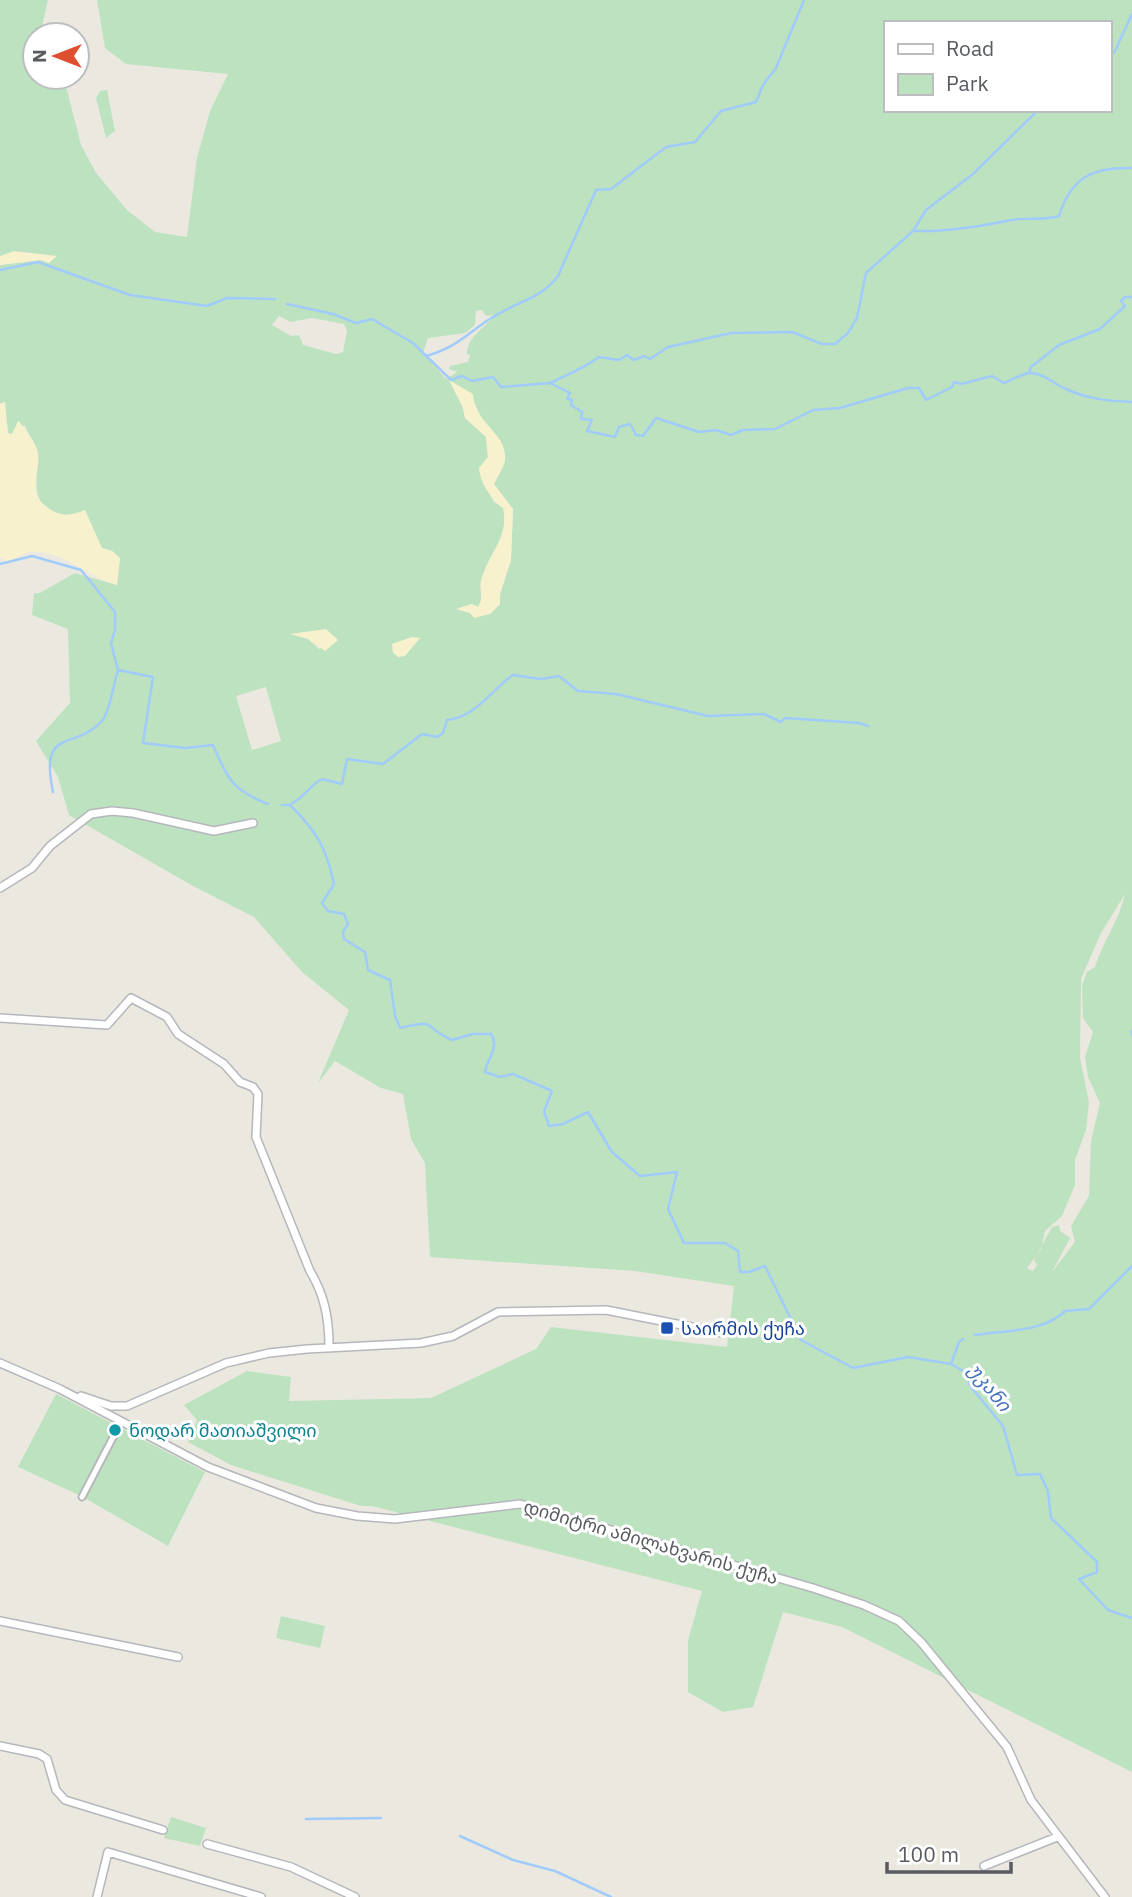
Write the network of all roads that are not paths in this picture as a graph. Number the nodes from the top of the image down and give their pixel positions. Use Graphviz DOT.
graph roads {
  1 [pos="253,823"];
  2 [pos="0,888"];
  3 [pos="0,1018"];
  4 [pos="722,1334"];
  5 [pos="329,1347"];
  6 [pos="0,1363"];
  7 [pos="61,1390"];
  8 [pos="121,1422"];
  9 [pos="82,1497"];
  10 [pos="0,1621"];
  11 [pos="178,1657"];
  12 [pos="0,1746"];
  13 [pos="163,1830"];
  14 [pos="1057,1838"];
  15 [pos="207,1844"];
  16 [pos="984,1866"];
  17 [pos="97,1897"];
  18 [pos="261,1897"];
  19 [pos="355,1897"];
  20 [pos="1105,1897"];
  1 -- 2 [label="street"];
  3 -- 5 [label="street"];
  4 -- 5 [label="street"];
  5 -- 7 [label="street"];
  6 -- 7 [label="street, დიმიტრი ამილახვარის ქუჩა"];
  7 -- 8 [label="street, დიმიტრი ამილახვარის ქუჩა"];
  8 -- 9 [label="street"];
  8 -- 14 [label="street, დიმიტრი ამილახვარის ქუჩა"];
  10 -- 11 [label="street"];
  12 -- 13 [label="street"];
  14 -- 16 [label="street"];
  14 -- 20 [label="street, დიმიტრი ამილახვარის ქუჩა"];
  15 -- 19 [label="street"];
  17 -- 18 [label="street"];
}
